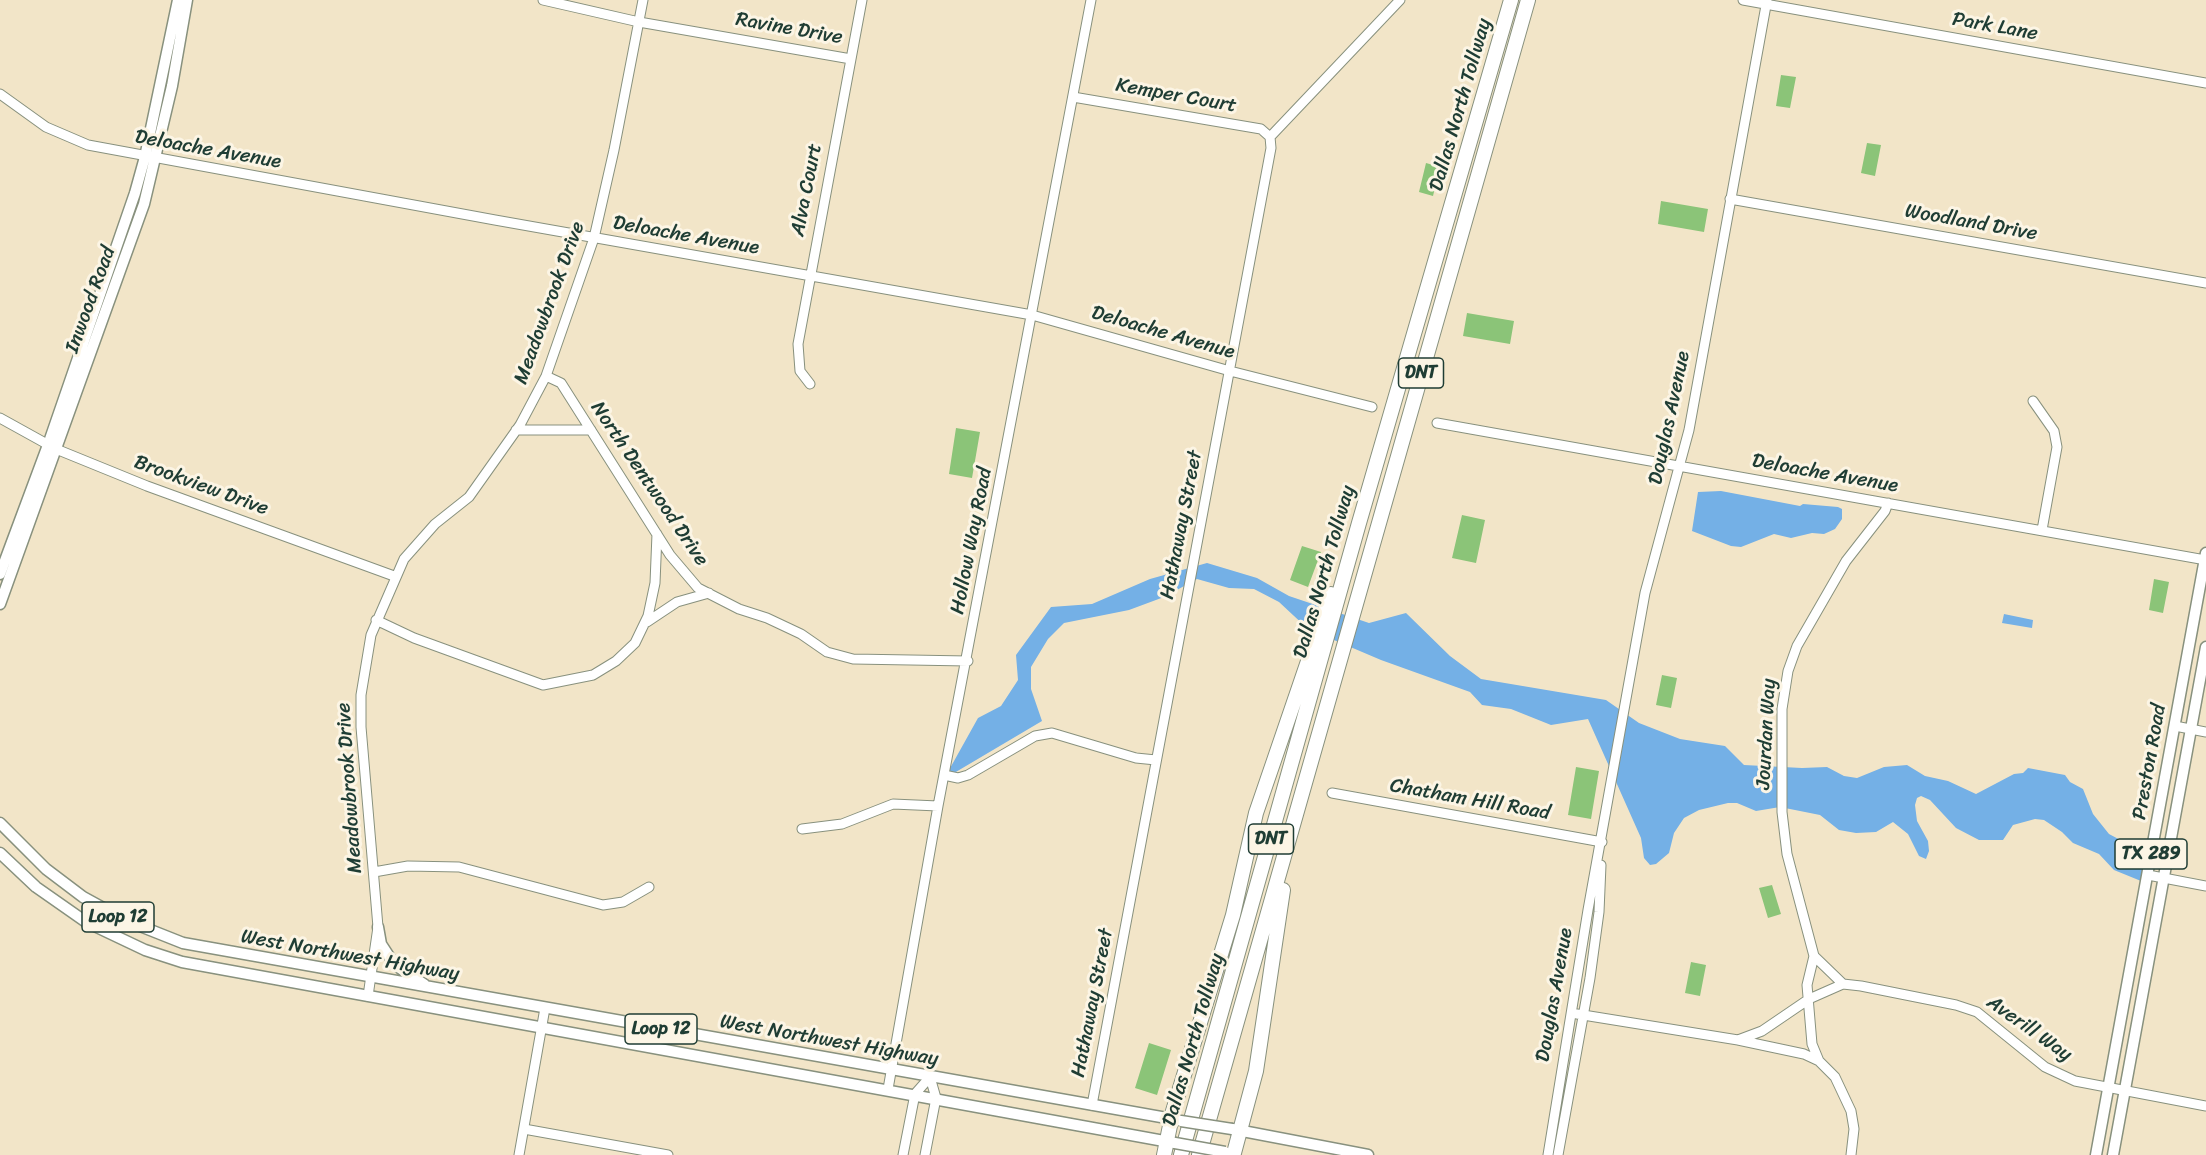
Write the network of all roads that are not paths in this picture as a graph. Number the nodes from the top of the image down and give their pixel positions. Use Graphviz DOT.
graph roads {
  1 [pos="178,0"];
  2 [pos="187,0"];
  3 [pos="543,0"];
  4 [pos="643,0"];
  5 [pos="862,0"];
  6 [pos="1091,0"];
  7 [pos="1400,0"];
  8 [pos="1511,0"];
  9 [pos="1528,0"];
  10 [pos="1743,0"];
  11 [pos="1766,2"];
  12 [pos="639,22"];
  13 [pos="851,59"];
  14 [pos="2206,83"];
  15 [pos="0,94"];
  16 [pos="1073,97"];
  17 [pos="1270,137"];
  18 [pos="151,158"];
  19 [pos="1730,199"];
  20 [pos="594,238"];
  21 [pos="809,276"];
  22 [pos="2206,283"];
  23 [pos="1032,315"];
  24 [pos="1230,371"];
  25 [pos="546,376"];
  26 [pos="810,384"];
  27 [pos="2033,401"];
  28 [pos="1372,407"];
  29 [pos="0,418"];
  30 [pos="1437,423"];
  31 [pos="516,430"];
  32 [pos="591,430"];
  33 [pos="52,447"];
  34 [pos="1681,467"];
  35 [pos="1888,502"];
  36 [pos="1359,523"];
  37 [pos="2042,530"];
  38 [pos="657,533"];
  39 [pos="2206,558"];
  40 [pos="0,574"];
  41 [pos="394,576"];
  42 [pos="709,593"];
  43 [pos="0,604"];
  44 [pos="376,620"];
  45 [pos="645,623"];
  46 [pos="2206,647"];
  47 [pos="968,661"];
  48 [pos="2175,726"];
  49 [pos="2191,729"];
  50 [pos="2206,732"];
  51 [pos="1156,760"];
  52 [pos="944,775"];
  53 [pos="1332,794"];
  54 [pos="938,806"];
  55 [pos="0,823"];
  56 [pos="802,829"];
  57 [pos="1290,839"];
  58 [pos="1602,842"];
  59 [pos="0,853"];
  60 [pos="374,872"];
  61 [pos="2148,875"];
  62 [pos="2164,879"];
  63 [pos="2206,886"];
  64 [pos="649,887"];
  65 [pos="378,927"];
  66 [pos="1584,935"];
  67 [pos="1595,937"];
  68 [pos="198,946"];
  69 [pos="1814,956"];
  70 [pos="193,965"];
  71 [pos="372,978"];
  72 [pos="1843,984"];
  73 [pos="431,988"];
  74 [pos="368,996"];
  75 [pos="1809,999"];
  76 [pos="545,1008"];
  77 [pos="1571,1013"];
  78 [pos="1583,1015"];
  79 [pos="542,1028"];
  80 [pos="1738,1040"];
  81 [pos="1819,1060"];
  82 [pos="892,1071"];
  83 [pos="930,1077"];
  84 [pos="888,1089"];
  85 [pos="2108,1089"];
  86 [pos="2125,1091"];
  87 [pos="915,1094"];
  88 [pos="936,1098"];
  89 [pos="1092,1105"];
  90 [pos="2206,1106"];
  91 [pos="1176,1120"];
  92 [pos="524,1129"];
  93 [pos="1237,1130"];
  94 [pos="1172,1148"];
  95 [pos="1234,1154"];
  96 [pos="519,1155"];
  97 [pos="668,1155"];
  98 [pos="903,1155"];
  99 [pos="925,1155"];
  100 [pos="1199,1155"];
  101 [pos="1368,1155"];
  102 [pos="1548,1155"];
  103 [pos="1558,1155"];
  104 [pos="1851,1155"];
  105 [pos="2096,1155"];
  106 [pos="2113,1155"];
  1 -- 18 [label="main road, Inwood Road"];
  2 -- 18 [label="main road, Inwood Road"];
  3 -- 12 [label="street, Ravine Drive"];
  4 -- 12 [label="street, Meadowbrook Drive"];
  5 -- 13 [label="street, Alva Court"];
  6 -- 16 [label="street, Hollow Way Road"];
  7 -- 17 [label="street"];
  8 -- 36 [label="highway, Dallas North Tollway / DNT"];
  9 -- 57 [label="highway, Dallas North Tollway / DNT"];
  10 -- 11 [label="street, Park Lane"];
  11 -- 14 [label="street, Park Lane"];
  11 -- 19 [label="street, Douglas Avenue"];
  12 -- 13 [label="street, Ravine Drive"];
  12 -- 20 [label="street, Meadowbrook Drive"];
  13 -- 21 [label="street, Alva Court"];
  15 -- 18 [label="street, Deloache Avenue"];
  16 -- 17 [label="street, Kemper Court"];
  16 -- 23 [label="street, Hollow Way Road"];
  17 -- 24 [label="street, Hathaway Street"];
  18 -- 20 [label="street, Deloache Avenue"];
  18 -- 33 [label="main road, Inwood Road"];
  19 -- 22 [label="street, Woodland Drive"];
  19 -- 34 [label="street, Douglas Avenue"];
  20 -- 21 [label="street, Deloache Avenue"];
  20 -- 25 [label="street, Meadowbrook Drive"];
  21 -- 23 [label="street, Deloache Avenue"];
  21 -- 26 [label="street, Alva Court"];
  23 -- 24 [label="street, Deloache Avenue"];
  23 -- 47 [label="street, Hollow Way Road"];
  24 -- 28 [label="street, Deloache Avenue"];
  24 -- 51 [label="street, Hathaway Street"];
  25 -- 31 [label="street, Meadowbrook Drive"];
  25 -- 32 [label="street, North Dentwood Drive"];
  27 -- 37 [label="street"];
  29 -- 33 [label="street, Brookview Drive"];
  30 -- 34 [label="street, Deloache Avenue"];
  31 -- 32 [label="street"];
  31 -- 41 [label="street, Meadowbrook Drive"];
  32 -- 38 [label="street, North Dentwood Drive"];
  33 -- 40 [label="main road, Inwood Road"];
  33 -- 41 [label="street, Brookview Drive"];
  33 -- 43 [label="main road, Inwood Road"];
  34 -- 35 [label="street, Deloache Avenue"];
  34 -- 58 [label="street, Douglas Avenue"];
  35 -- 37 [label="street, Deloache Avenue"];
  35 -- 69 [label="street, Jourdan Way"];
  36 -- 91 [label="highway"];
  36 -- 94 [label="highway, Dallas North Tollway / DNT"];
  37 -- 39 [label="street, Deloache Avenue"];
  38 -- 42 [label="street, North Dentwood Drive"];
  38 -- 45 [label="street"];
  39 -- 48 [label="main road, Preston Road / TX 289"];
  41 -- 44 [label="street, Meadowbrook Drive"];
  42 -- 45 [label="street"];
  42 -- 47 [label="street, North Dentwood Drive"];
  44 -- 45 [label="street"];
  44 -- 60 [label="street, Meadowbrook Drive"];
  46 -- 49 [label="main road, Preston Road / TX 289"];
  47 -- 52 [label="street, Hollow Way Road"];
  48 -- 49 [label="street"];
  48 -- 61 [label="main road, Preston Road / TX 289"];
  49 -- 50 [label="street"];
  49 -- 62 [label="main road, Preston Road / TX 289"];
  51 -- 52 [label="street"];
  51 -- 89 [label="street, Hathaway Street"];
  52 -- 54 [label="street, Hollow Way Road"];
  53 -- 58 [label="street, Chatham Hill Road"];
  54 -- 56 [label="street"];
  54 -- 82 [label="street, Hollow Way Road"];
  55 -- 68 [label="main road, West Northwest Highway / Loop 12"];
  57 -- 93 [label="highway"];
  57 -- 100 [label="highway, Dallas North Tollway / DNT"];
  58 -- 66 [label="street, Douglas Avenue"];
  58 -- 67 [label="street, Douglas Avenue"];
  59 -- 70 [label="main road, West Northwest Highway / Loop 12"];
  60 -- 64 [label="street"];
  60 -- 65 [label="street, Meadowbrook Drive"];
  61 -- 62 [label="street"];
  61 -- 85 [label="main road, Preston Road / TX 289"];
  62 -- 63 [label="street"];
  62 -- 86 [label="main road, Preston Road / TX 289"];
  65 -- 71 [label="street, Meadowbrook Drive"];
  65 -- 73 [label="main road"];
  66 -- 67 [label="street"];
  66 -- 77 [label="street, Douglas Avenue"];
  67 -- 78 [label="street, Douglas Avenue"];
  68 -- 70 [label="main road"];
  68 -- 71 [label="main road, West Northwest Highway / Loop 12"];
  69 -- 72 [label="street"];
  69 -- 75 [label="street, Jourdan Way"];
  70 -- 74 [label="main road, West Northwest Highway / Loop 12"];
  71 -- 73 [label="main road, West Northwest Highway / Loop 12"];
  71 -- 74 [label="street, Meadowbrook Drive"];
  72 -- 75 [label="street"];
  72 -- 85 [label="street, Averill Way"];
  73 -- 76 [label="main road, West Northwest Highway / Loop 12"];
  74 -- 79 [label="main road, West Northwest Highway / Loop 12"];
  75 -- 80 [label="street"];
  75 -- 81 [label="street, Jourdan Way"];
  76 -- 79 [label="street"];
  76 -- 82 [label="main road, West Northwest Highway / Loop 12"];
  77 -- 78 [label="street"];
  77 -- 102 [label="street, Douglas Avenue"];
  78 -- 80 [label="street"];
  78 -- 103 [label="street, Douglas Avenue"];
  79 -- 84 [label="main road, West Northwest Highway / Loop 12"];
  79 -- 92 [label="street"];
  80 -- 81 [label="street"];
  81 -- 104 [label="street, Jourdan Way"];
  82 -- 83 [label="main road, West Northwest Highway / Loop 12"];
  82 -- 84 [label="street, Hollow Way Road"];
  83 -- 87 [label="street"];
  83 -- 88 [label="street"];
  83 -- 89 [label="main road, West Northwest Highway / Loop 12"];
  84 -- 87 [label="main road, West Northwest Highway / Loop 12"];
  85 -- 86 [label="street, Averill Way"];
  85 -- 105 [label="main road, Preston Road / TX 289"];
  86 -- 90 [label="street, Averill Way"];
  86 -- 106 [label="main road, Preston Road / TX 289"];
  87 -- 88 [label="main road, West Northwest Highway / Loop 12"];
  87 -- 98 [label="street"];
  88 -- 94 [label="main road, West Northwest Highway / Loop 12"];
  88 -- 99 [label="street"];
  89 -- 91 [label="main road, West Northwest Highway / Loop 12"];
  91 -- 93 [label="main road, West Northwest Highway / Loop 12, bridge"];
  91 -- 94 [label="highway"];
  92 -- 96 [label="street"];
  92 -- 97 [label="street"];
  93 -- 95 [label="highway"];
  93 -- 101 [label="main road, West Northwest Highway / Loop 12"];
  94 -- 95 [label="main road, West Northwest Highway / Loop 12, bridge"];
}
